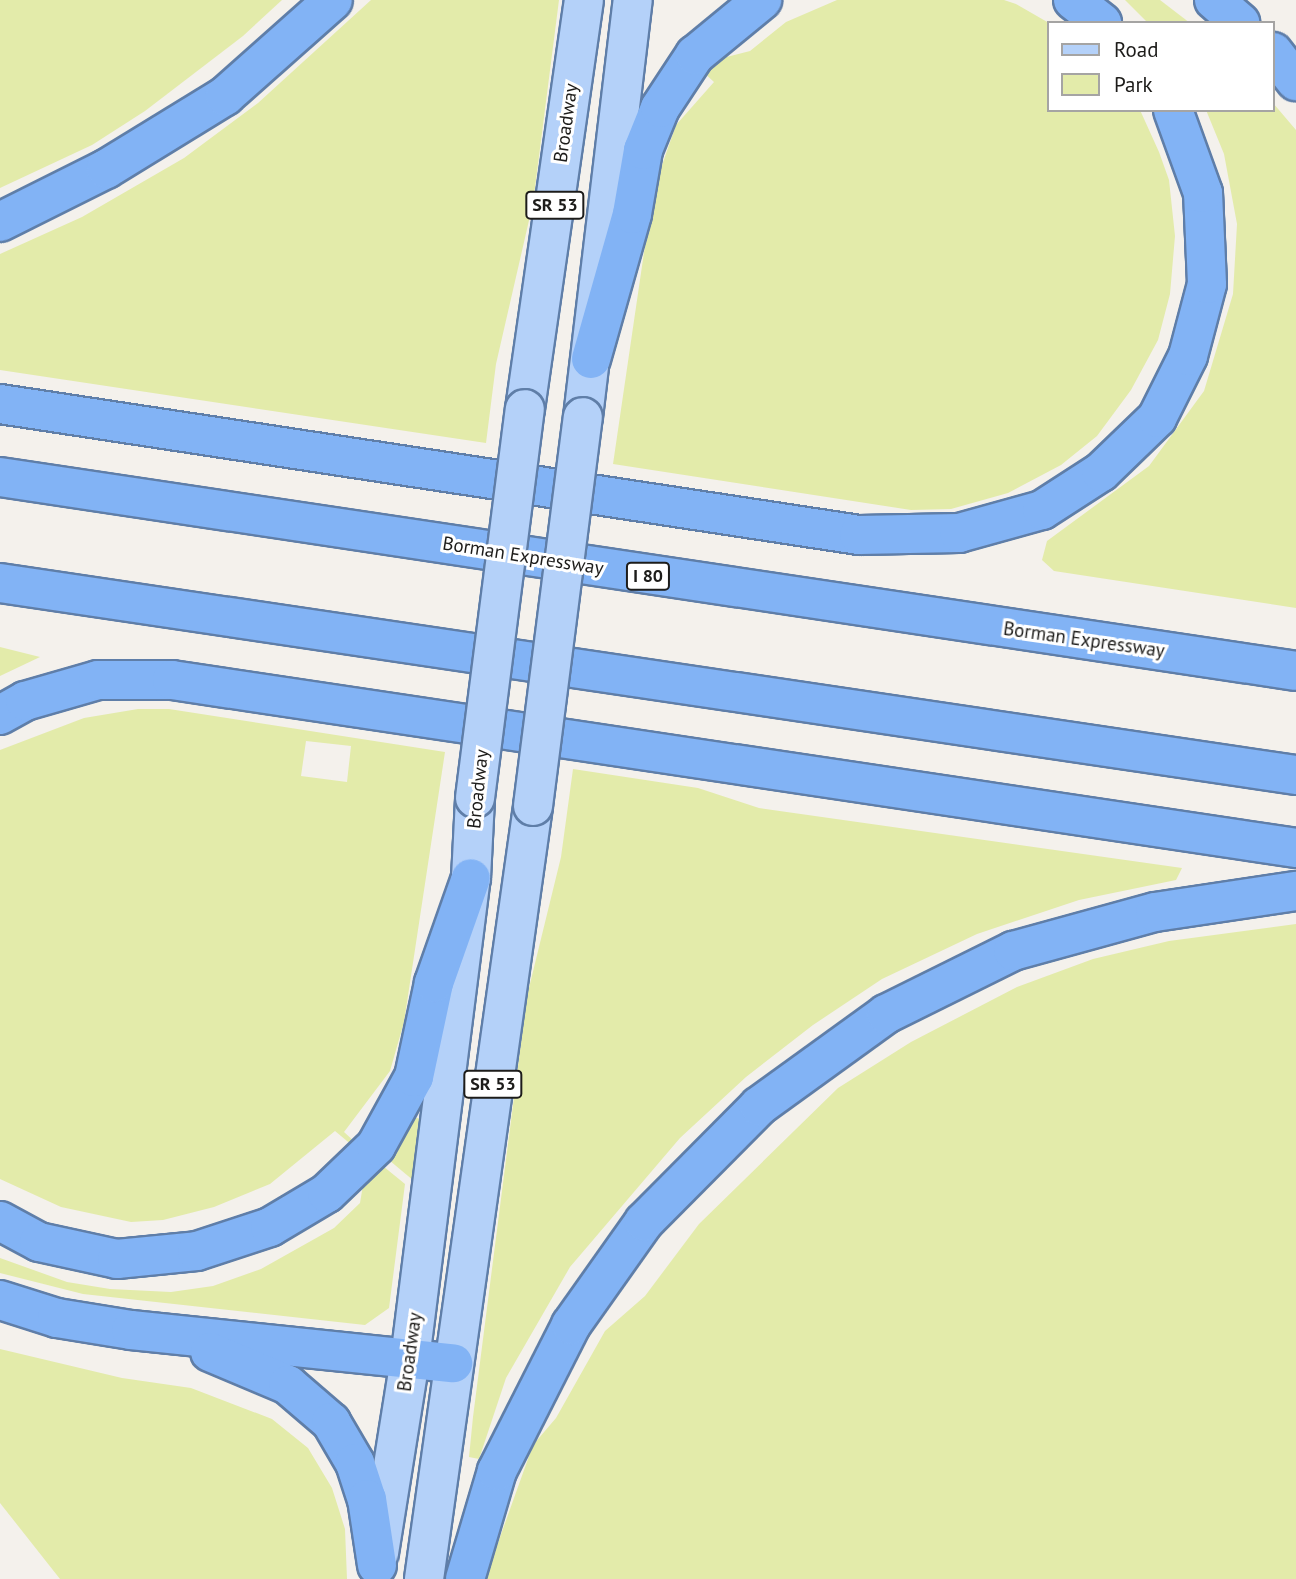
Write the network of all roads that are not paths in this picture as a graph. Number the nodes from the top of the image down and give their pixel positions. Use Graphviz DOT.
graph roads {
  1 [pos="333,0"];
  2 [pos="584,0"];
  3 [pos="634,0"];
  4 [pos="762,0"];
  5 [pos="1073,0"];
  6 [pos="1214,0"];
  7 [pos="1099,21"];
  8 [pos="1238,21"];
  9 [pos="1275,55"];
  10 [pos="1296,81"];
  11 [pos="1175,112"];
  12 [pos="0,222"];
  13 [pos="591,359"];
  14 [pos="0,404"];
  15 [pos="0,477"];
  16 [pos="0,583"];
  17 [pos="1296,671"];
  18 [pos="0,715"];
  19 [pos="1296,775"];
  20 [pos="1296,848"];
  21 [pos="471,878"];
  22 [pos="1296,891"];
  23 [pos="0,1220"];
  24 [pos="0,1300"];
  25 [pos="131,1330"];
  26 [pos="410,1359"];
  27 [pos="453,1363"];
  28 [pos="376,1572"];
  29 [pos="424,1579"];
  30 [pos="465,1579"];
  1 -- 12 [label="highway"];
  2 -- 21 [label="main road, Broadway / SR 53, bridge"];
  3 -- 13 [label="main road, SR 53"];
  4 -- 13 [label="highway"];
  5 -- 7 [label="highway"];
  6 -- 8 [label="highway"];
  9 -- 10 [label="highway"];
  11 -- 14 [label="highway"];
  13 -- 27 [label="main road, SR 53, bridge"];
  15 -- 17 [label="highway, Borman Expressway / I 80"];
  16 -- 19 [label="highway"];
  18 -- 20 [label="highway"];
  21 -- 23 [label="highway"];
  21 -- 26 [label="main road, Broadway / SR 53"];
  22 -- 30 [label="highway"];
  24 -- 25 [label="highway"];
  25 -- 26 [label="highway"];
  25 -- 28 [label="highway"];
  26 -- 27 [label="highway"];
  26 -- 28 [label="main road, Broadway / SR 53"];
  27 -- 29 [label="main road, SR 53"];
}
